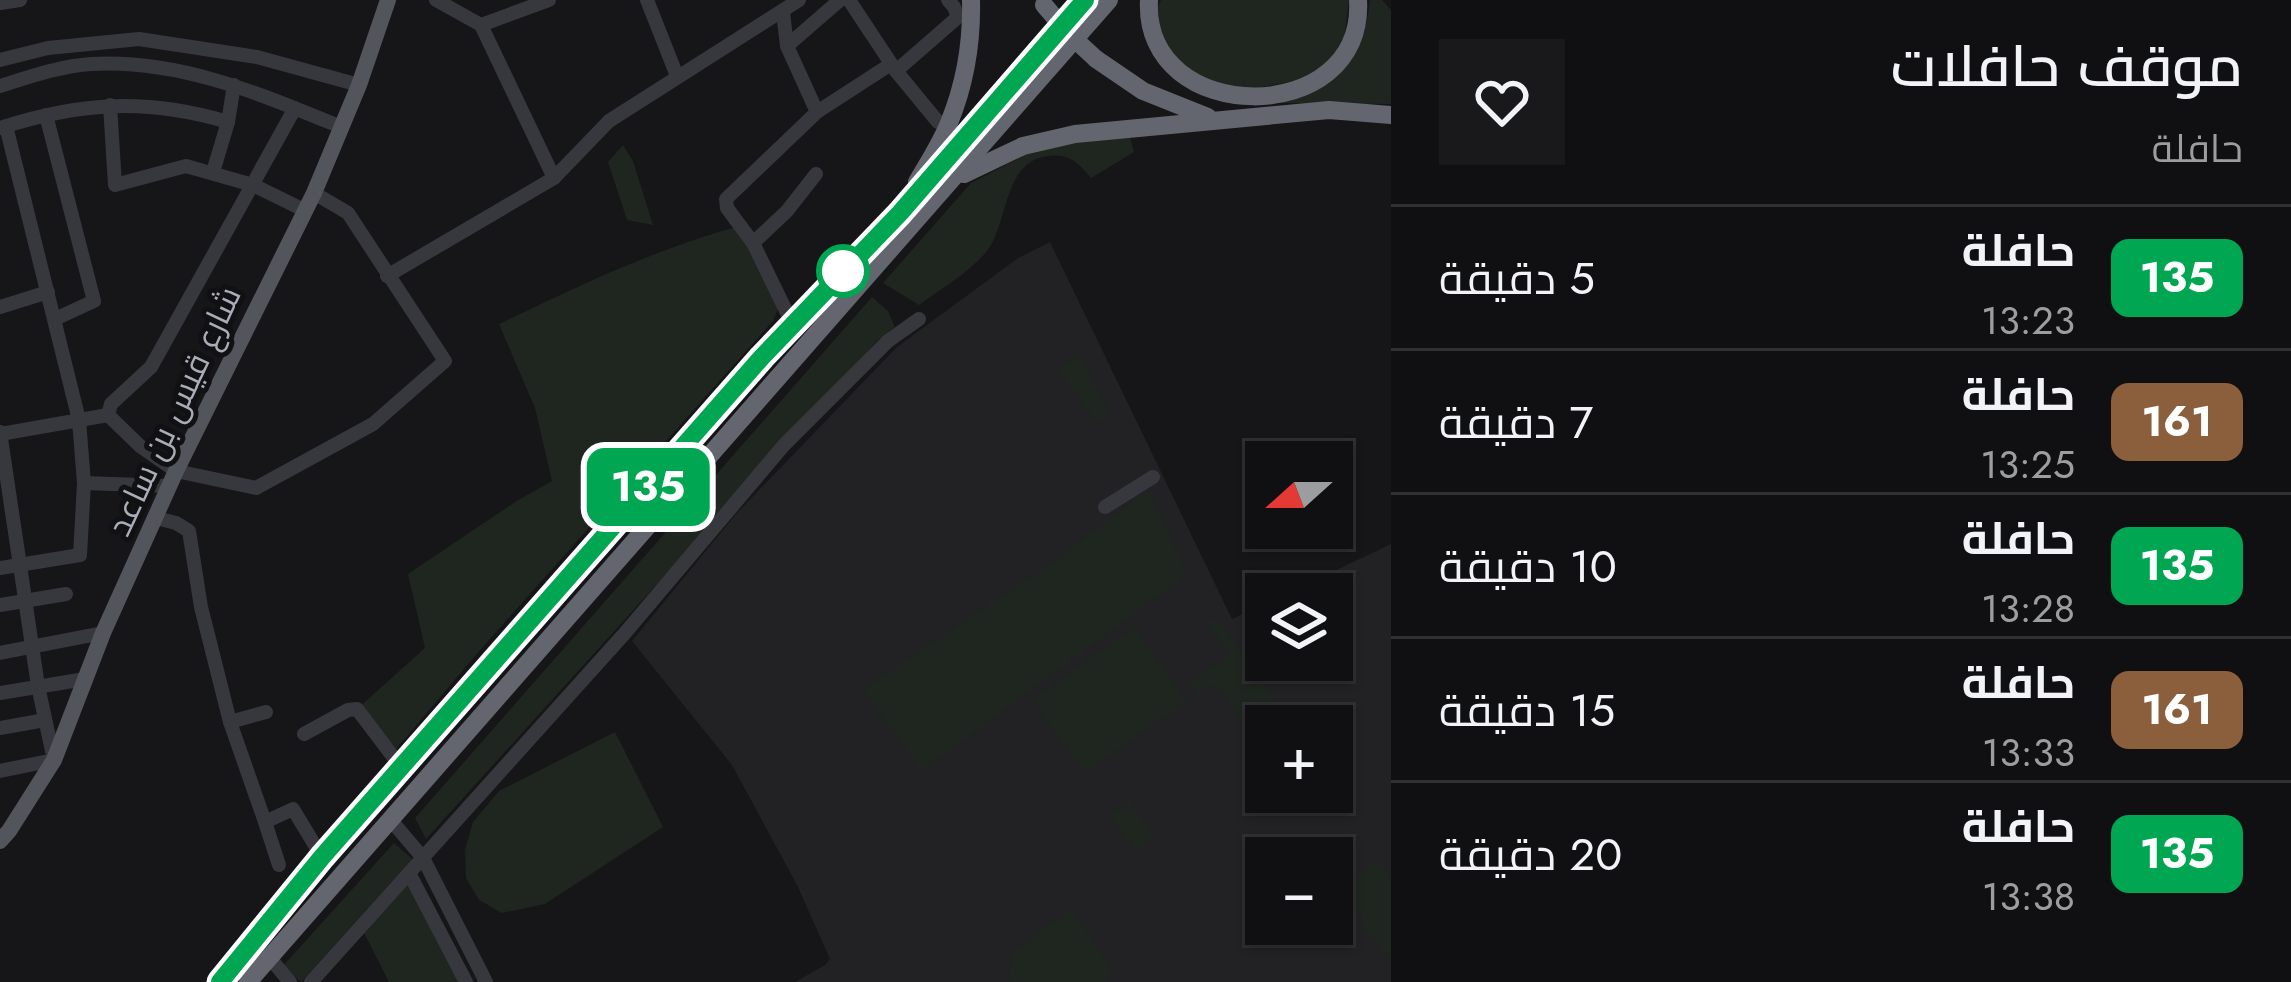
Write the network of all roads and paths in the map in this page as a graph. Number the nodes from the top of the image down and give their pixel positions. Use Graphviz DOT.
graph roads {
  1 [pos="20,0"];
  2 [pos="388,0"];
  3 [pos="436,0"];
  4 [pos="549,0"];
  5 [pos="647,0"];
  6 [pos="800,0"];
  7 [pos="845,0"];
  8 [pos="948,0"];
  9 [pos="971,0"];
  10 [pos="1085,0"];
  11 [pos="1109,0"];
  12 [pos="1149,0"];
  13 [pos="1358,0"];
  14 [pos="1043,2"];
  15 [pos="0,3"];
  16 [pos="783,11"];
  17 [pos="481,25"];
  18 [pos="788,46"];
  19 [pos="0,61"];
  20 [pos="893,67"];
  21 [pos="677,76"];
  22 [pos="234,85"];
  23 [pos="359,85"];
  24 [pos="0,86"];
  25 [pos="110,104"];
  26 [pos="295,108"];
  27 [pos="818,112"];
  28 [pos="46,115"];
  29 [pos="1391,115"];
  30 [pos="1220,120"];
  31 [pos="229,122"];
  32 [pos="938,122"];
  33 [pos="3,127"];
  34 [pos="341,128"];
  35 [pos="213,172"];
  36 [pos="816,174"];
  37 [pos="554,178"];
  38 [pos="253,185"];
  39 [pos="945,188"];
  40 [pos="314,193"];
  41 [pos="304,210"];
  42 [pos="900,213"];
  43 [pos="753,243"];
  44 [pos="387,276"];
  45 [pos="48,292"];
  46 [pos="0,307"];
  47 [pos="919,319"];
  48 [pos="55,320"];
  49 [pos="792,323"];
  50 [pos="107,415"];
  51 [pos="79,420"];
  52 [pos="0,434"];
  53 [pos="1153,477"];
  54 [pos="173,478"];
  55 [pos="84,483"];
  56 [pos="1105,507"];
  57 [pos="156,518"];
  58 [pos="20,565"];
  59 [pos="0,568"];
  60 [pos="66,594"];
  61 [pos="28,601"];
  62 [pos="0,605"];
  63 [pos="103,633"];
  64 [pos="33,647"];
  65 [pos="0,653"];
  66 [pos="85,679"];
  67 [pos="38,686"];
  68 [pos="0,693"];
  69 [pos="266,712"];
  70 [pos="45,720"];
  71 [pos="230,722"];
  72 [pos="0,728"];
  73 [pos="304,734"];
  74 [pos="54,760"];
  75 [pos="401,767"];
  76 [pos="0,771"];
  77 [pos="390,820"];
  78 [pos="265,822"];
  79 [pos="3,832"];
  80 [pos="322,857"];
  81 [pos="423,858"];
  82 [pos="279,865"];
  83 [pos="409,873"];
  84 [pos="269,957"];
  85 [pos="220,982"];
  86 [pos="248,982"];
  87 [pos="290,982"];
  88 [pos="311,982"];
  89 [pos="466,982"];
  90 [pos="486,982"];
  1 -- 15 [label="street"];
  2 -- 23 [label="main road, شارع قيس بن ساعد"];
  3 -- 17 [label="street"];
  4 -- 17 [label="street"];
  5 -- 21 [label="street"];
  6 -- 16 [label="street"];
  7 -- 18 [label="street"];
  7 -- 20 [label="street"];
  8 -- 20 [label="street"];
  9 -- 42 [label="highway"];
  10 -- 42 [label="highway"];
  11 -- 39 [label="highway"];
  12 -- 13 [label="highway"];
  14 -- 30 [label="highway, bridge"];
  16 -- 18 [label="street"];
  16 -- 21 [label="street"];
  17 -- 37 [label="street"];
  18 -- 27 [label="street"];
  19 -- 23 [label="street"];
  20 -- 27 [label="street"];
  20 -- 32 [label="street"];
  21 -- 37 [label="street"];
  22 -- 24 [label="street"];
  22 -- 26 [label="street"];
  22 -- 31 [label="street"];
  23 -- 34 [label="main road, شارع قيس بن ساعد"];
  25 -- 28 [label="street"];
  25 -- 31 [label="street"];
  25 -- 35 [label="street"];
  26 -- 34 [label="street"];
  26 -- 38 [label="street"];
  27 -- 43 [label="street"];
  28 -- 33 [label="street"];
  28 -- 48 [label="street"];
  29 -- 30 [label="highway"];
  30 -- 39 [label="highway"];
  31 -- 35 [label="street"];
  33 -- 45 [label="street"];
  34 -- 40 [label="main road, شارع قيس بن ساعد"];
  35 -- 38 [label="street"];
  36 -- 43 [label="street"];
  37 -- 44 [label="street"];
  38 -- 41 [label="street"];
  38 -- 50 [label="street"];
  39 -- 77 [label="highway"];
  40 -- 41 [label="main road, شارع قيس بن ساعد"];
  40 -- 44 [label="street"];
  41 -- 54 [label="main road, شارع قيس بن ساعد"];
  42 -- 49 [label="highway"];
  43 -- 49 [label="street"];
  44 -- 54 [label="street"];
  45 -- 46 [label="street"];
  45 -- 48 [label="street"];
  47 -- 81 [label="street"];
  48 -- 51 [label="street"];
  49 -- 75 [label="highway"];
  50 -- 51 [label="street"];
  50 -- 54 [label="street"];
  51 -- 52 [label="street"];
  51 -- 55 [label="street"];
  52 -- 58 [label="street"];
  53 -- 56 [label="street"];
  54 -- 55 [label="street"];
  54 -- 57 [label="main road, شارع قيس بن ساعد"];
  55 -- 58 [label="street"];
  57 -- 63 [label="main road, شارع قيس بن ساعد"];
  57 -- 71 [label="street"];
  58 -- 59 [label="street"];
  58 -- 61 [label="street"];
  60 -- 61 [label="street"];
  61 -- 62 [label="street"];
  61 -- 64 [label="street"];
  63 -- 64 [label="street"];
  63 -- 66 [label="main road, شارع قيس بن ساعد"];
  64 -- 65 [label="street"];
  64 -- 67 [label="street"];
  66 -- 67 [label="street"];
  66 -- 74 [label="main road, شارع قيس بن ساعد"];
  67 -- 68 [label="street"];
  67 -- 70 [label="street"];
  69 -- 71 [label="street"];
  70 -- 72 [label="street"];
  70 -- 74 [label="street"];
  71 -- 78 [label="street"];
  73 -- 75 [label="street"];
  74 -- 76 [label="street"];
  74 -- 79 [label="main road, شارع قيس بن ساعد"];
  75 -- 80 [label="highway"];
  77 -- 81 [label="street"];
  77 -- 84 [label="highway"];
  78 -- 80 [label="street"];
  78 -- 82 [label="street"];
  80 -- 85 [label="highway"];
  81 -- 83 [label="street"];
  81 -- 90 [label="street"];
  83 -- 88 [label="street"];
  83 -- 89 [label="street"];
  84 -- 86 [label="highway"];
  84 -- 87 [label="street"];
}
